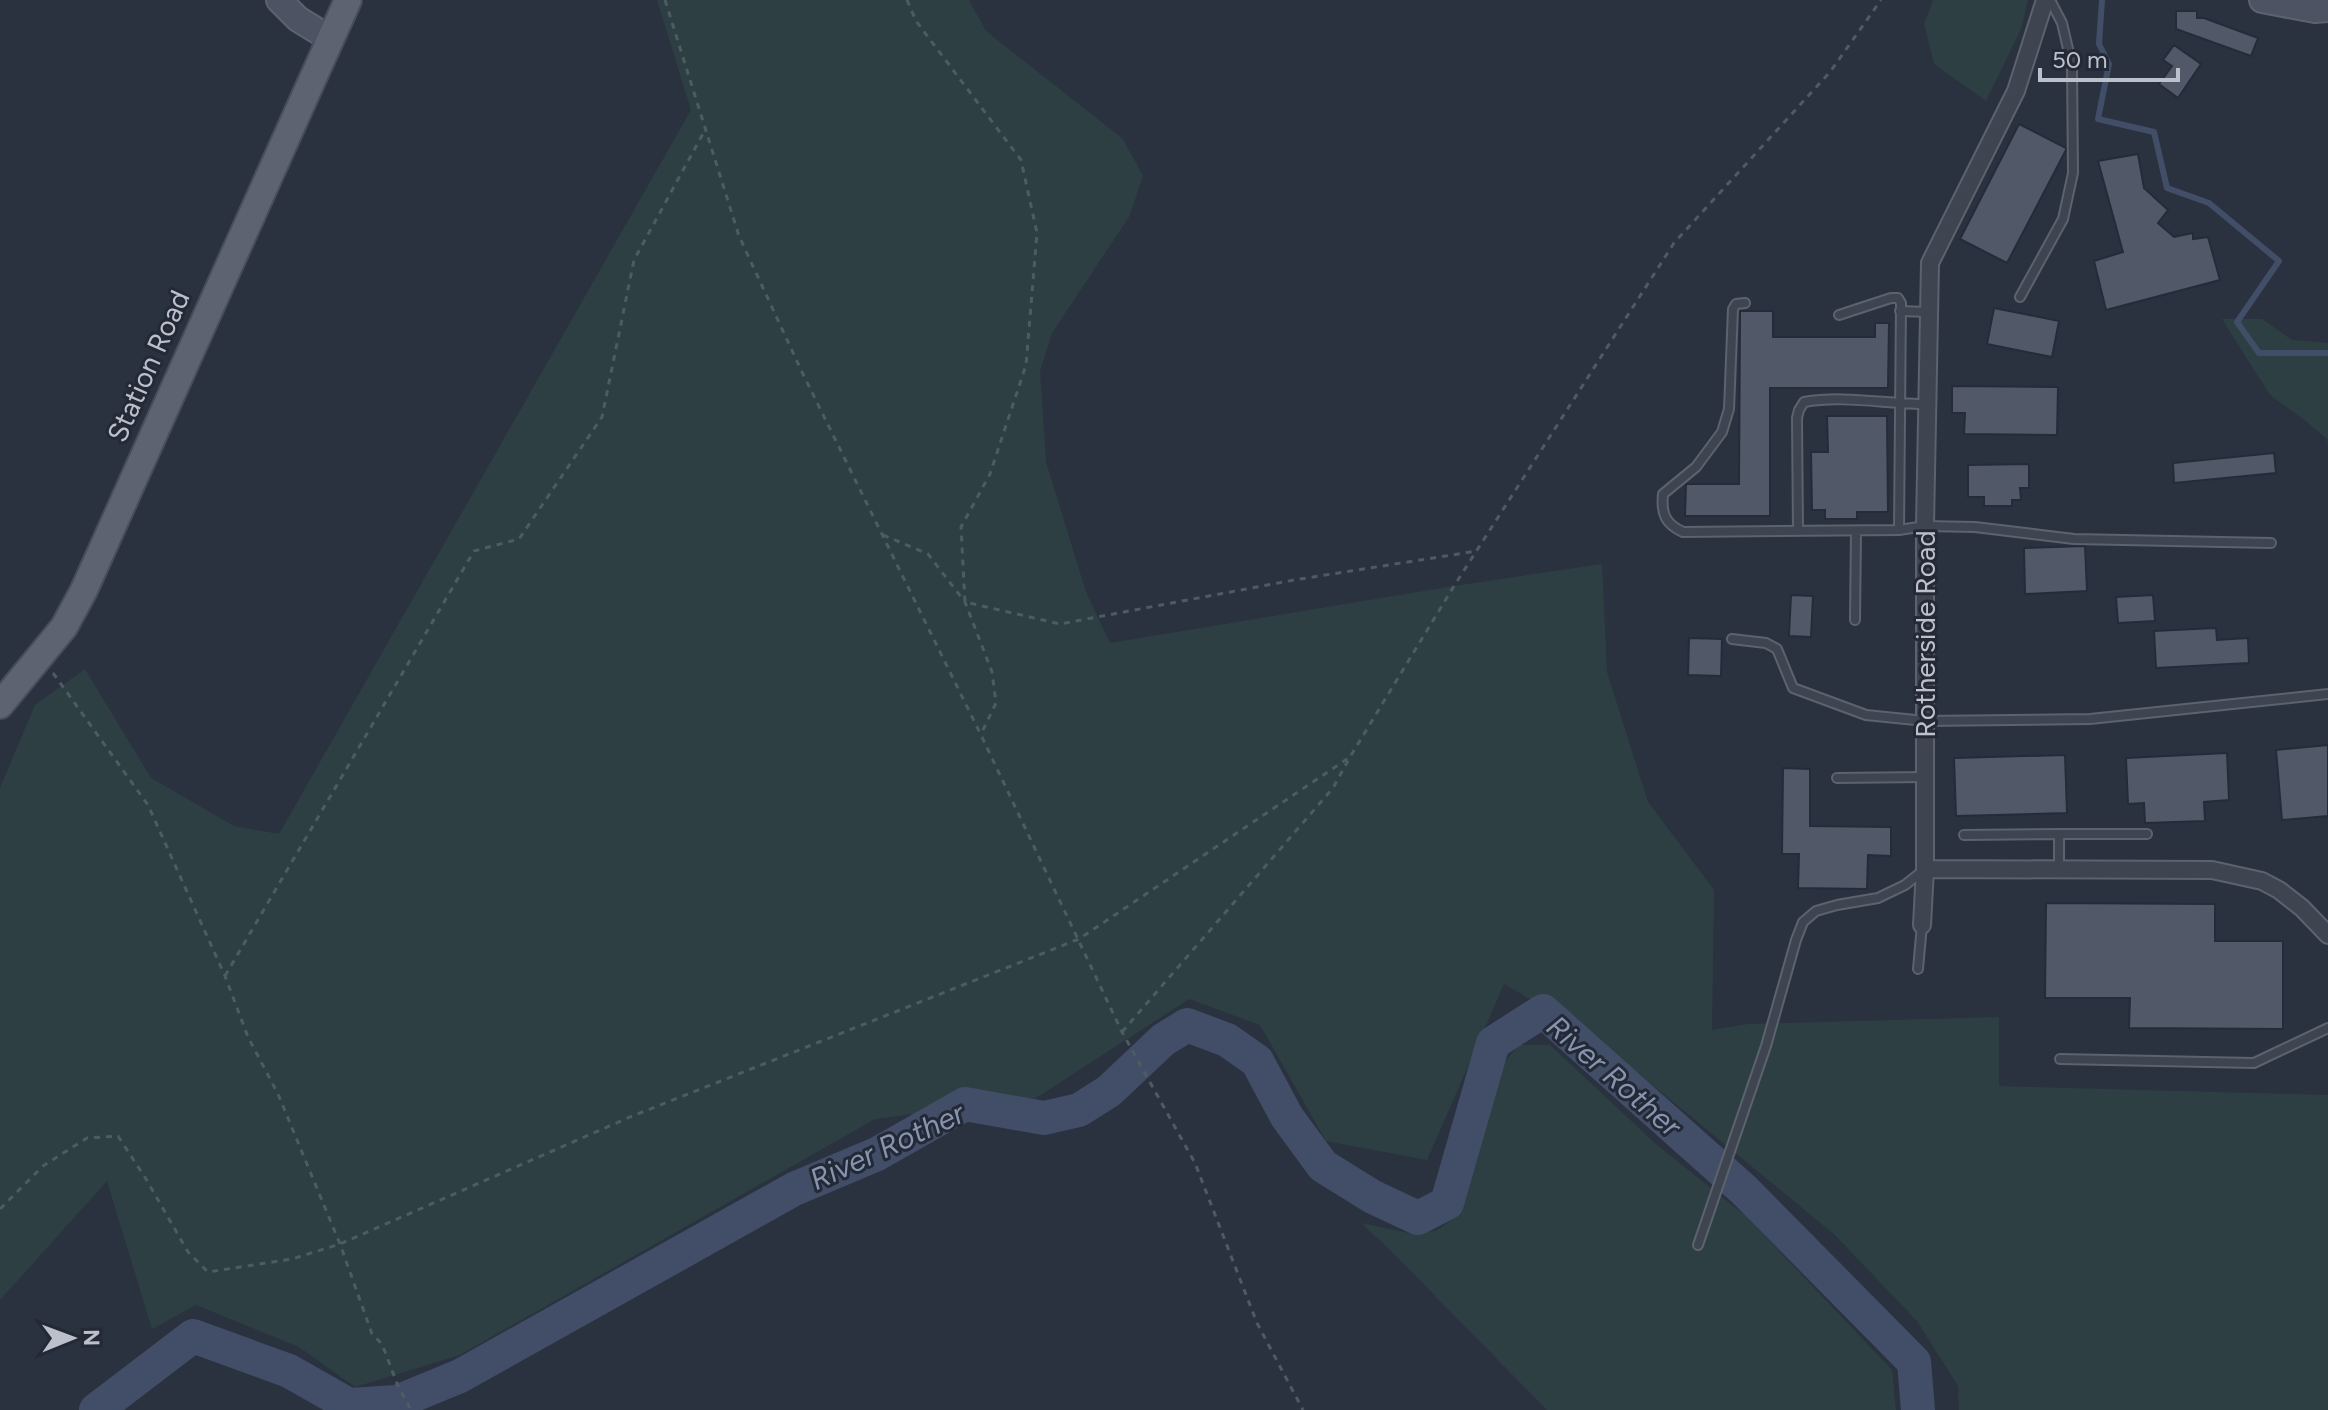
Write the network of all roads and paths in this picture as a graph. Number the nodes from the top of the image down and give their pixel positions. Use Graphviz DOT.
graph roads {
  1 [pos="279,0"];
  2 [pos="348,0"];
  3 [pos="665,0"];
  4 [pos="907,0"];
  5 [pos="2047,0"];
  6 [pos="2262,0"];
  7 [pos="1882,1"];
  8 [pos="2328,9"];
  9 [pos="329,38"];
  10 [pos="705,130"];
  11 [pos="2020,297"];
  12 [pos="1745,303"];
  13 [pos="1900,311"];
  14 [pos="1929,312"];
  15 [pos="1839,315"];
  16 [pos="1900,404"];
  17 [pos="1927,404"];
  18 [pos="1925,526"];
  19 [pos="1899,530"];
  20 [pos="1798,531"];
  21 [pos="1856,531"];
  22 [pos="883,535"];
  23 [pos="2271,543"];
  24 [pos="1477,551"];
  25 [pos="965,602"];
  26 [pos="1855,620"];
  27 [pos="1732,639"];
  28 [pos="41,657"];
  29 [pos="2328,694"];
  30 [pos="0,705"];
  31 [pos="1925,721"];
  32 [pos="981,735"];
  33 [pos="1350,757"];
  34 [pos="1925,777"];
  35 [pos="1837,778"];
  36 [pos="2059,834"];
  37 [pos="2147,834"];
  38 [pos="1964,835"];
  39 [pos="1925,869"];
  40 [pos="2059,869"];
  41 [pos="1922,925"];
  42 [pos="2328,935"];
  43 [pos="1079,939"];
  44 [pos="1918,969"];
  45 [pos="225,976"];
  46 [pos="2328,1028"];
  47 [pos="1122,1032"];
  48 [pos="2060,1059"];
  49 [pos="0,1209"];
  50 [pos="340,1244"];
  51 [pos="1698,1245"];
  52 [pos="411,1410"];
  53 [pos="1303,1410"];
  1 -- 9 [label="main road"];
  2 -- 9 [label="main road, Station Road"];
  3 -- 10 [label="path"];
  4 -- 25 [label="path"];
  5 -- 11 [label="lane"];
  5 -- 14 [label="street, Rotherside Road"];
  6 -- 8 [label="main road"];
  7 -- 24 [label="path"];
  9 -- 28 [label="main road, Station Road"];
  10 -- 22 [label="path"];
  10 -- 45 [label="path"];
  12 -- 20 [label="lane"];
  13 -- 14 [label="lane"];
  13 -- 15 [label="lane"];
  13 -- 16 [label="lane"];
  14 -- 17 [label="street, Rotherside Road"];
  16 -- 17 [label="lane"];
  16 -- 19 [label="lane"];
  16 -- 20 [label="lane"];
  17 -- 18 [label="street, Rotherside Road"];
  18 -- 19 [label="lane"];
  18 -- 23 [label="lane"];
  18 -- 31 [label="street, Rotherside Road"];
  19 -- 21 [label="lane"];
  20 -- 21 [label="lane"];
  21 -- 26 [label="lane"];
  22 -- 25 [label="path"];
  22 -- 32 [label="path"];
  24 -- 25 [label="path"];
  24 -- 33 [label="path"];
  25 -- 32 [label="path"];
  27 -- 31 [label="lane"];
  28 -- 30 [label="main road, Station Road"];
  28 -- 45 [label="path"];
  29 -- 31 [label="lane"];
  31 -- 34 [label="street, Rotherside Road"];
  32 -- 43 [label="path"];
  33 -- 43 [label="path"];
  33 -- 47 [label="path"];
  34 -- 35 [label="lane"];
  34 -- 39 [label="street, Rotherside Road"];
  36 -- 37 [label="lane"];
  36 -- 38 [label="lane"];
  36 -- 40 [label="lane"];
  39 -- 40 [label="street"];
  39 -- 41 [label="street, Rotherside Road"];
  39 -- 51 [label="lane"];
  40 -- 42 [label="street"];
  41 -- 44 [label="lane"];
  43 -- 47 [label="path"];
  43 -- 50 [label="path"];
  45 -- 50 [label="path"];
  46 -- 48 [label="lane"];
  47 -- 53 [label="path"];
  49 -- 50 [label="path"];
  50 -- 52 [label="path"];
}
